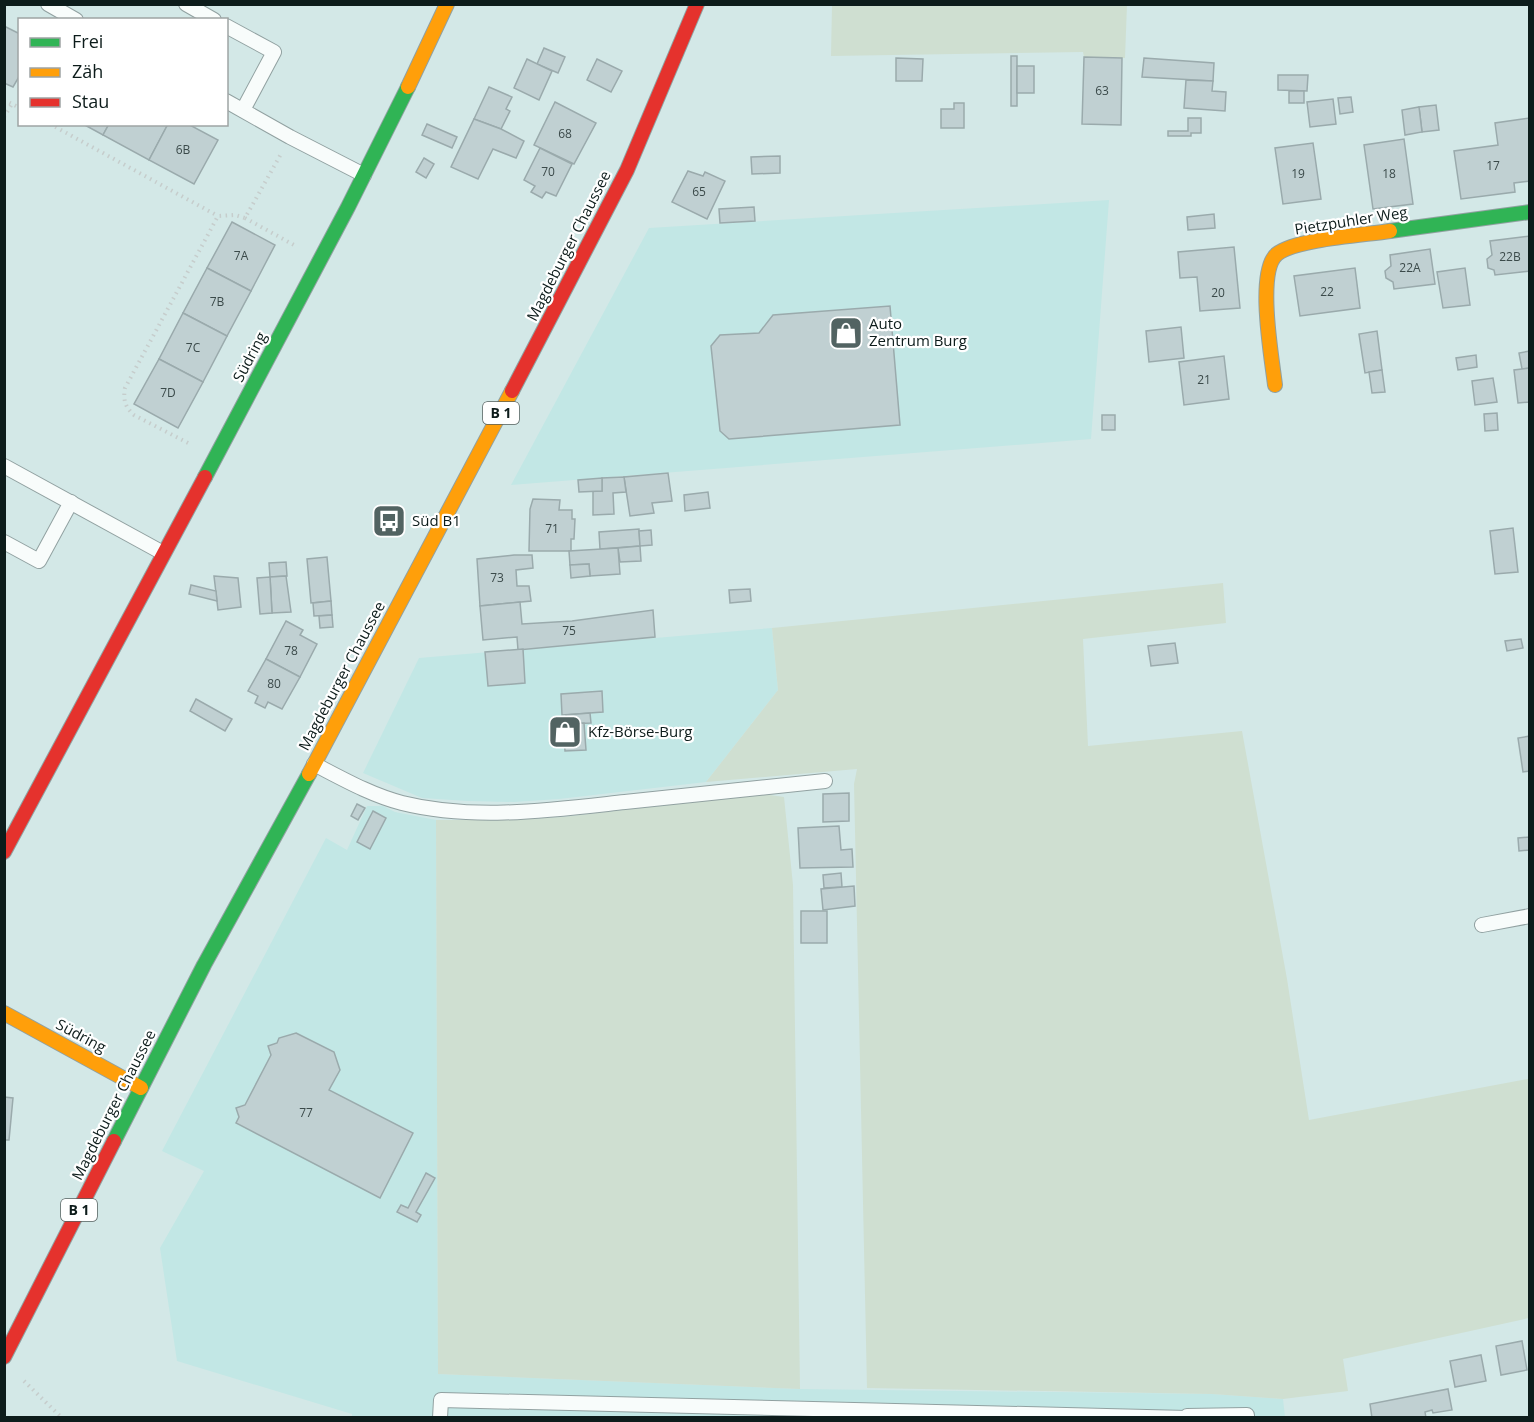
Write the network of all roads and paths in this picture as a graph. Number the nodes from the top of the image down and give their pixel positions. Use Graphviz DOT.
graph roads {
  1 [pos="48,4"];
  2 [pos="186,4"];
  3 [pos="447,4"];
  4 [pos="697,4"];
  5 [pos="72,18"];
  6 [pos="210,18"];
  7 [pos="228,27"];
  8 [pos="4,100"];
  9 [pos="228,102"];
  10 [pos="12,104"];
  11 [pos="18,107"];
  12 [pos="243,110"];
  13 [pos="4,117"];
  14 [pos="54,126"];
  15 [pos="290,137"];
  16 [pos="364,175"];
  17 [pos="1530,212"];
  18 [pos="218,216"];
  19 [pos="245,218"];
  20 [pos="320,259"];
  21 [pos="1275,385"];
  22 [pos="216,458"];
  23 [pos="4,466"];
  24 [pos="71,502"];
  25 [pos="4,542"];
  26 [pos="163,553"];
  27 [pos="314,764"];
  28 [pos="825,781"];
  29 [pos="4,852"];
  30 [pos="1530,916"];
  31 [pos="1482,925"];
  32 [pos="4,1013"];
  33 [pos="141,1088"];
  34 [pos="4,1357"];
  35 [pos="22,1380"];
  36 [pos="1187,1417"];
  37 [pos="62,1418"];
  38 [pos="440,1418"];
  39 [pos="1247,1418"];
  1 -- 5 [label="lane"];
  2 -- 6 [label="lane"];
  3 -- 16 [label="main road, Südring"];
  4 -- 27 [label="main road, Magdeburger Chaussee / B 1"];
  7 -- 12 [label="lane"];
  8 -- 10 [label="path"];
  9 -- 12 [label="lane"];
  10 -- 11 [label="path"];
  10 -- 13 [label="path"];
  12 -- 15 [label="lane"];
  14 -- 18 [label="path"];
  15 -- 16 [label="lane"];
  15 -- 19 [label="path"];
  16 -- 20 [label="main road, Südring"];
  17 -- 21 [label="main road, Pietzpuhler Weg"];
  18 -- 19 [label="path"];
  18 -- 22 [label="path"];
  19 -- 20 [label="path"];
  20 -- 22 [label="main road, Südring"];
  22 -- 26 [label="main road, Südring"];
  23 -- 24 [label="lane"];
  24 -- 25 [label="lane"];
  24 -- 26 [label="lane"];
  26 -- 29 [label="main road, Südring"];
  27 -- 28 [label="lane"];
  27 -- 33 [label="main road, Magdeburger Chaussee / B 1"];
  30 -- 31 [label="lane"];
  32 -- 33 [label="main road, Südring"];
  33 -- 34 [label="main road, Magdeburger Chaussee / B 1"];
  35 -- 37 [label="path"];
  36 -- 38 [label="lane"];
  36 -- 39 [label="lane"];
}
